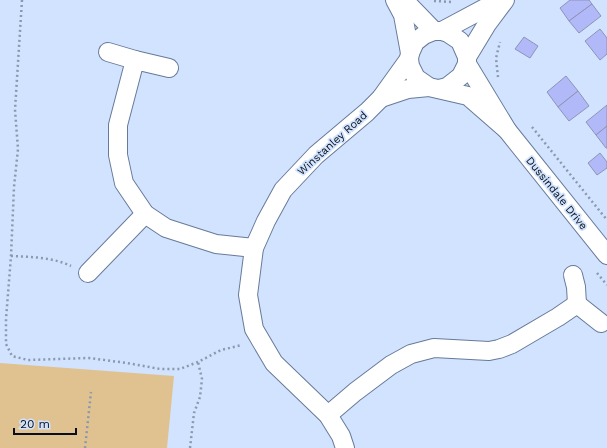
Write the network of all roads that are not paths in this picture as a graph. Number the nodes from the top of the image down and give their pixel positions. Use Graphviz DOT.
graph roads {
  1 [pos="395,0"];
  2 [pos="404,0"];
  3 [pos="500,0"];
  4 [pos="505,0"];
  5 [pos="438,31"];
  6 [pos="108,52"];
  7 [pos="410,56"];
  8 [pos="135,60"];
  9 [pos="467,61"];
  10 [pos="169,68"];
  11 [pos="434,88"];
  12 [pos="381,98"];
  13 [pos="507,130"];
  14 [pos="145,214"];
  15 [pos="254,248"];
  16 [pos="607,255"];
  17 [pos="88,273"];
  18 [pos="573,274"];
  19 [pos="577,304"];
  20 [pos="601,323"];
  21 [pos="328,415"];
  22 [pos="345,448"];
  1 -- 7 [label="street, Dussindale Drive"];
  2 -- 5 [label="street, Dussindale Drive"];
  3 -- 5 [label="street"];
  4 -- 9 [label="street"];
  5 -- 7 [label="street"];
  5 -- 9 [label="street, Dussindale Drive"];
  6 -- 8 [label="street"];
  7 -- 11 [label="street, Dussindale Drive"];
  7 -- 12 [label="street, Winstanley Road"];
  8 -- 10 [label="street"];
  8 -- 14 [label="street"];
  9 -- 11 [label="street"];
  9 -- 13 [label="street, Dussindale Drive"];
  11 -- 12 [label="street, Winstanley Road"];
  11 -- 13 [label="street, Dussindale Drive"];
  12 -- 15 [label="street, Winstanley Road"];
  13 -- 16 [label="street, Dussindale Drive"];
  14 -- 15 [label="street"];
  14 -- 17 [label="street"];
  15 -- 21 [label="street, Winstanley Road"];
  18 -- 19 [label="street"];
  19 -- 20 [label="street"];
  19 -- 21 [label="street"];
  21 -- 22 [label="street, Winstanley Road"];
}
